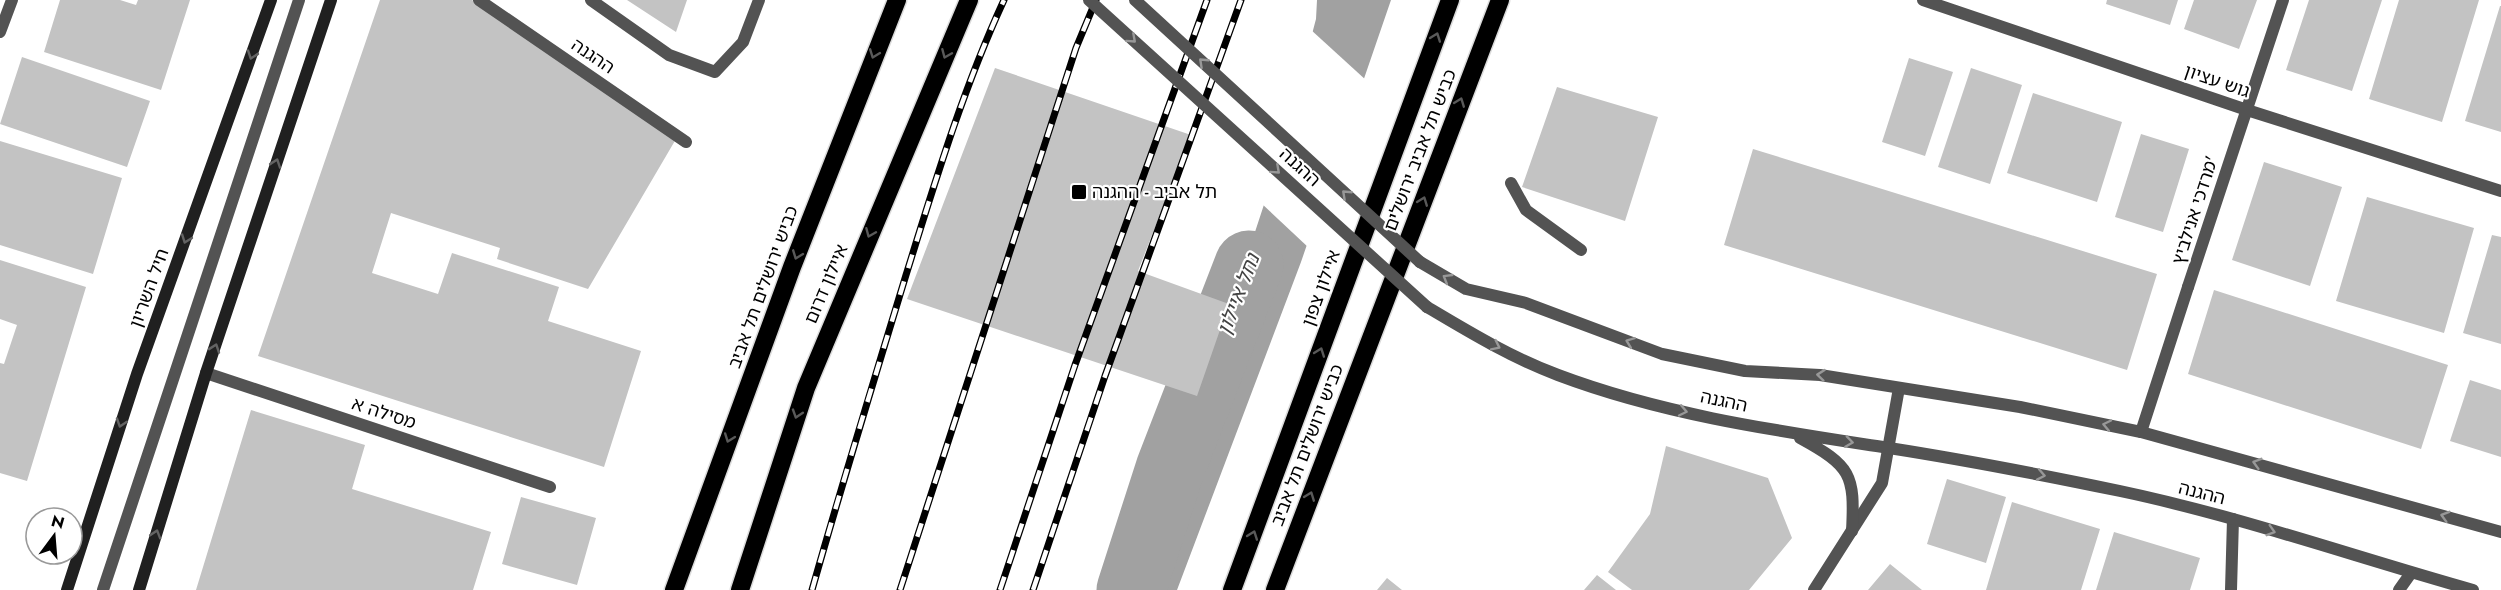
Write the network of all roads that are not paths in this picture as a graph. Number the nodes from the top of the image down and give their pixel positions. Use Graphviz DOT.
graph roads {
  1 [pos="12,0"];
  2 [pos="271,0"];
  3 [pos="299,0"];
  4 [pos="331,0"];
  5 [pos="479,0"];
  6 [pos="591,0"];
  7 [pos="759,0"];
  8 [pos="897,0"];
  9 [pos="969,0"];
  10 [pos="1089,0"];
  11 [pos="1135,0"];
  12 [pos="1450,0"];
  13 [pos="1500,0"];
  14 [pos="1923,0"];
  15 [pos="2283,0"];
  16 [pos="0,32"];
  17 [pos="2247,110"];
  18 [pos="686,142"];
  19 [pos="1510,183"];
  20 [pos="2501,192"];
  21 [pos="1581,250"];
  22 [pos="1380,315"];
  23 [pos="206,373"];
  24 [pos="1899,388"];
  25 [pos="2141,432"];
  26 [pos="1791,433"];
  27 [pos="1890,448"];
  28 [pos="550,487"];
  29 [pos="2233,519"];
  30 [pos="1852,531"];
  31 [pos="2501,532"];
  32 [pos="2411,573"];
  33 [pos="67,590"];
  34 [pos="103,590"];
  35 [pos="139,590"];
  36 [pos="674,590"];
  37 [pos="740,590"];
  38 [pos="1232,590"];
  39 [pos="1275,590"];
  40 [pos="1814,590"];
  41 [pos="2231,590"];
  42 [pos="2399,590"];
  43 [pos="2473,590"];
  1 -- 16 [label="street"];
  2 -- 33 [label="main road, חיל השריון, one-way"];
  3 -- 34 [label="street"];
  23 -- 4 [label="main road, one-way"];
  5 -- 18 [label="street, ההגנה"];
  6 -- 7 [label="street"];
  8 -- 36 [label="highway, כביש ירושלים תל אביב, one-way"];
  9 -- 37 [label="highway, איילון דרום, one-way"];
  10 -- 26 [label="street, ההגנה, one-way, bridge"];
  24 -- 11 [label="street, ההגנה, one-way, bridge"];
  38 -- 12 [label="highway, איילון צפון, one-way"];
  22 -- 13 [label="highway, כביש תל אביב ירושלים, one-way"];
  14 -- 17 [label="street, גוש עציון"];
  15 -- 17 [label="street, מרדכי אנילביץ'"];
  17 -- 20 [label="street, גוש עציון"];
  17 -- 25 [label="street, מרדכי אנילביץ'"];
  19 -- 21 [label="street"];
  39 -- 22 [label="highway, כביש ירושלים תל אביב, one-way"];
  23 -- 28 [label="street, מסילה א"];
  35 -- 23 [label="main road, one-way"];
  25 -- 24 [label="street, ההגנה, one-way"];
  24 -- 27 [label="street"];
  31 -- 25 [label="street, ההגנה, one-way"];
  26 -- 27 [label="street, ההגנה, one-way"];
  26 -- 30 [label="street"];
  27 -- 29 [label="street, ההגנה, one-way"];
  27 -- 30 [label="street"];
  29 -- 32 [label="street, ההגנה, one-way"];
  29 -- 41 [label="street"];
  30 -- 40 [label="street"];
  32 -- 42 [label="street"];
  32 -- 43 [label="street, ההגנה"];
}
